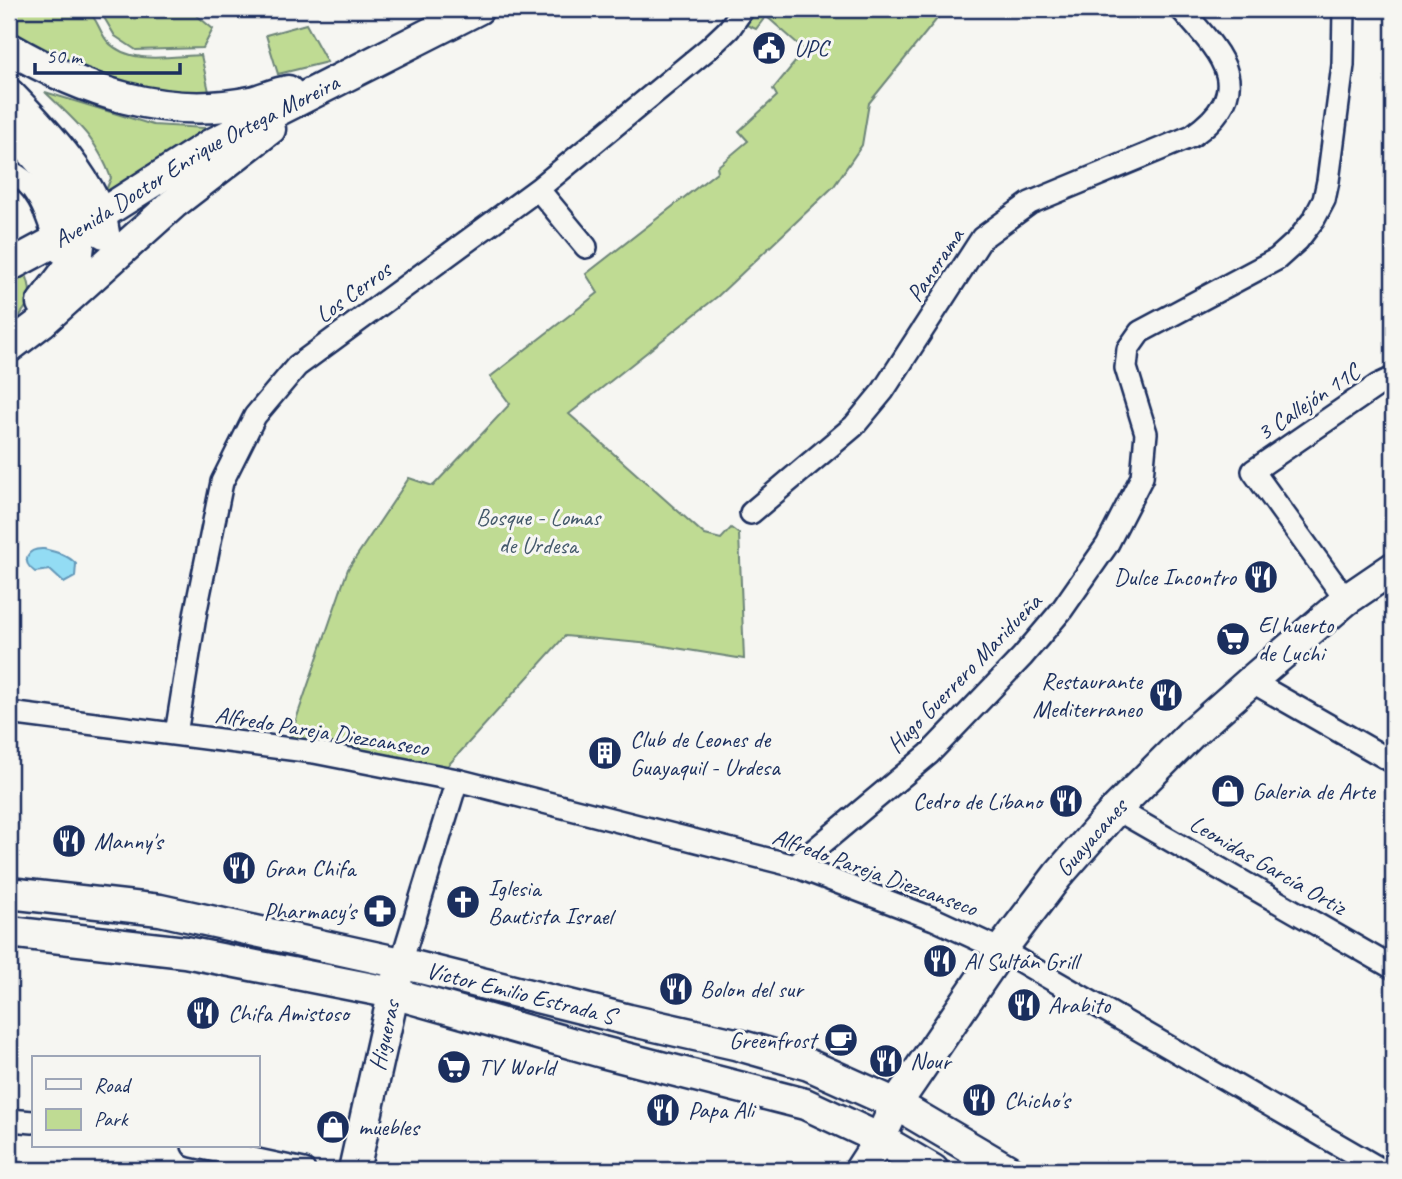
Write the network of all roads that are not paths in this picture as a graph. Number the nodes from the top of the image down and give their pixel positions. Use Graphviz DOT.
graph roads {
  1 [pos="478,9"];
  2 [pos="743,9"];
  3 [pos="1181,9"];
  4 [pos="1344,9"];
  5 [pos="9,48"];
  6 [pos="323,88"];
  7 [pos="9,93"];
  8 [pos="9,125"];
  9 [pos="9,171"];
  10 [pos="538,189"];
  11 [pos="93,235"];
  12 [pos="586,247"];
  13 [pos="9,266"];
  14 [pos="78,277"];
  15 [pos="9,345"];
  16 [pos="1393,378"];
  17 [pos="751,513"];
  18 [pos="1393,568"];
  19 [pos="1346,600"];
  20 [pos="1251,681"];
  21 [pos="9,713"];
  22 [pos="176,734"];
  23 [pos="1393,762"];
  24 [pos="457,780"];
  25 [pos="1116,809"];
  26 [pos="794,866"];
  27 [pos="9,893"];
  28 [pos="160,910"];
  29 [pos="9,932"];
  30 [pos="155,949"];
  31 [pos="1001,950"];
  32 [pos="401,963"];
  33 [pos="1393,968"];
  34 [pos="393,993"];
  35 [pos="629,1020"];
  36 [pos="602,1052"];
  37 [pos="896,1104"];
  38 [pos="9,1120"];
  39 [pos="32,1122"];
  40 [pos="880,1139"];
  41 [pos="202,1148"];
  42 [pos="304,1170"];
  43 [pos="354,1170"];
  44 [pos="860,1170"];
  45 [pos="933,1170"];
  46 [pos="1007,1170"];
  47 [pos="1382,1170"];
  1 -- 6 [label="main road"];
  2 -- 10 [label="street, Los Cerros"];
  3 -- 17 [label="street, Panorama"];
  4 -- 26 [label="street, Hugo Guerrero Maridueña"];
  5 -- 6 [label="main road"];
  6 -- 11 [label="main road, Avenida Doctor Enrique Ortega Moreira"];
  6 -- 11 [label="main road, Avenida Doctor Enrique Ortega Moreira"];
  7 -- 11 [label="main road"];
  8 -- 11 [label="main road"];
  9 -- 11 [label="street"];
  10 -- 12 [label="street"];
  10 -- 22 [label="street, Los Cerros"];
  11 -- 13 [label="main road, Avenida Doctor Enrique Ortega Moreira"];
  11 -- 14 [label="main road, Avenida Doctor Enrique Ortega Moreira"];
  11 -- 14 [label="main road"];
  14 -- 15 [label="main road"];
  16 -- 19 [label="street, 3 Callejón 11C"];
  18 -- 19 [label="main road, Guayacanes"];
  19 -- 20 [label="main road, Guayacanes"];
  20 -- 23 [label="street"];
  20 -- 25 [label="main road, Guayacanes"];
  21 -- 22 [label="street, Alfredo Pareja Diezcanseco"];
  22 -- 24 [label="street, Alfredo Pareja Diezcanseco"];
  24 -- 26 [label="street, Alfredo Pareja Diezcanseco"];
  24 -- 32 [label="street, Higueras"];
  25 -- 31 [label="main road, Guayacanes"];
  25 -- 33 [label="street, Leonidas García Ortiz"];
  26 -- 31 [label="street, Alfredo Pareja Diezcanseco"];
  27 -- 28 [label="main road, Víctor Emilio Estrada S"];
  28 -- 30 [label="main road"];
  28 -- 32 [label="main road, Víctor Emilio Estrada S"];
  29 -- 30 [label="main road, Víctor Emilio Estrada S"];
  30 -- 34 [label="main road, Víctor Emilio Estrada S"];
  31 -- 37 [label="main road, Guayacanes"];
  31 -- 47 [label="street, Alfredo Pareja Diezcanseco"];
  32 -- 34 [label="main road, Higueras"];
  32 -- 35 [label="main road, Víctor Emilio Estrada S"];
  34 -- 36 [label="main road, Víctor Emilio Estrada S"];
  34 -- 43 [label="main road, Higueras"];
  35 -- 36 [label="main road"];
  35 -- 37 [label="main road, Víctor Emilio Estrada S"];
  36 -- 40 [label="main road, Víctor Emilio Estrada S"];
  37 -- 40 [label="main road, Guayacanes"];
  37 -- 46 [label="main road, Víctor Emilio Estrada S"];
  38 -- 39 [label="street"];
  40 -- 44 [label="main road, Guayacanes"];
  40 -- 45 [label="main road, Víctor Emilio Estrada S"];
  41 -- 42 [label="street"];
}
